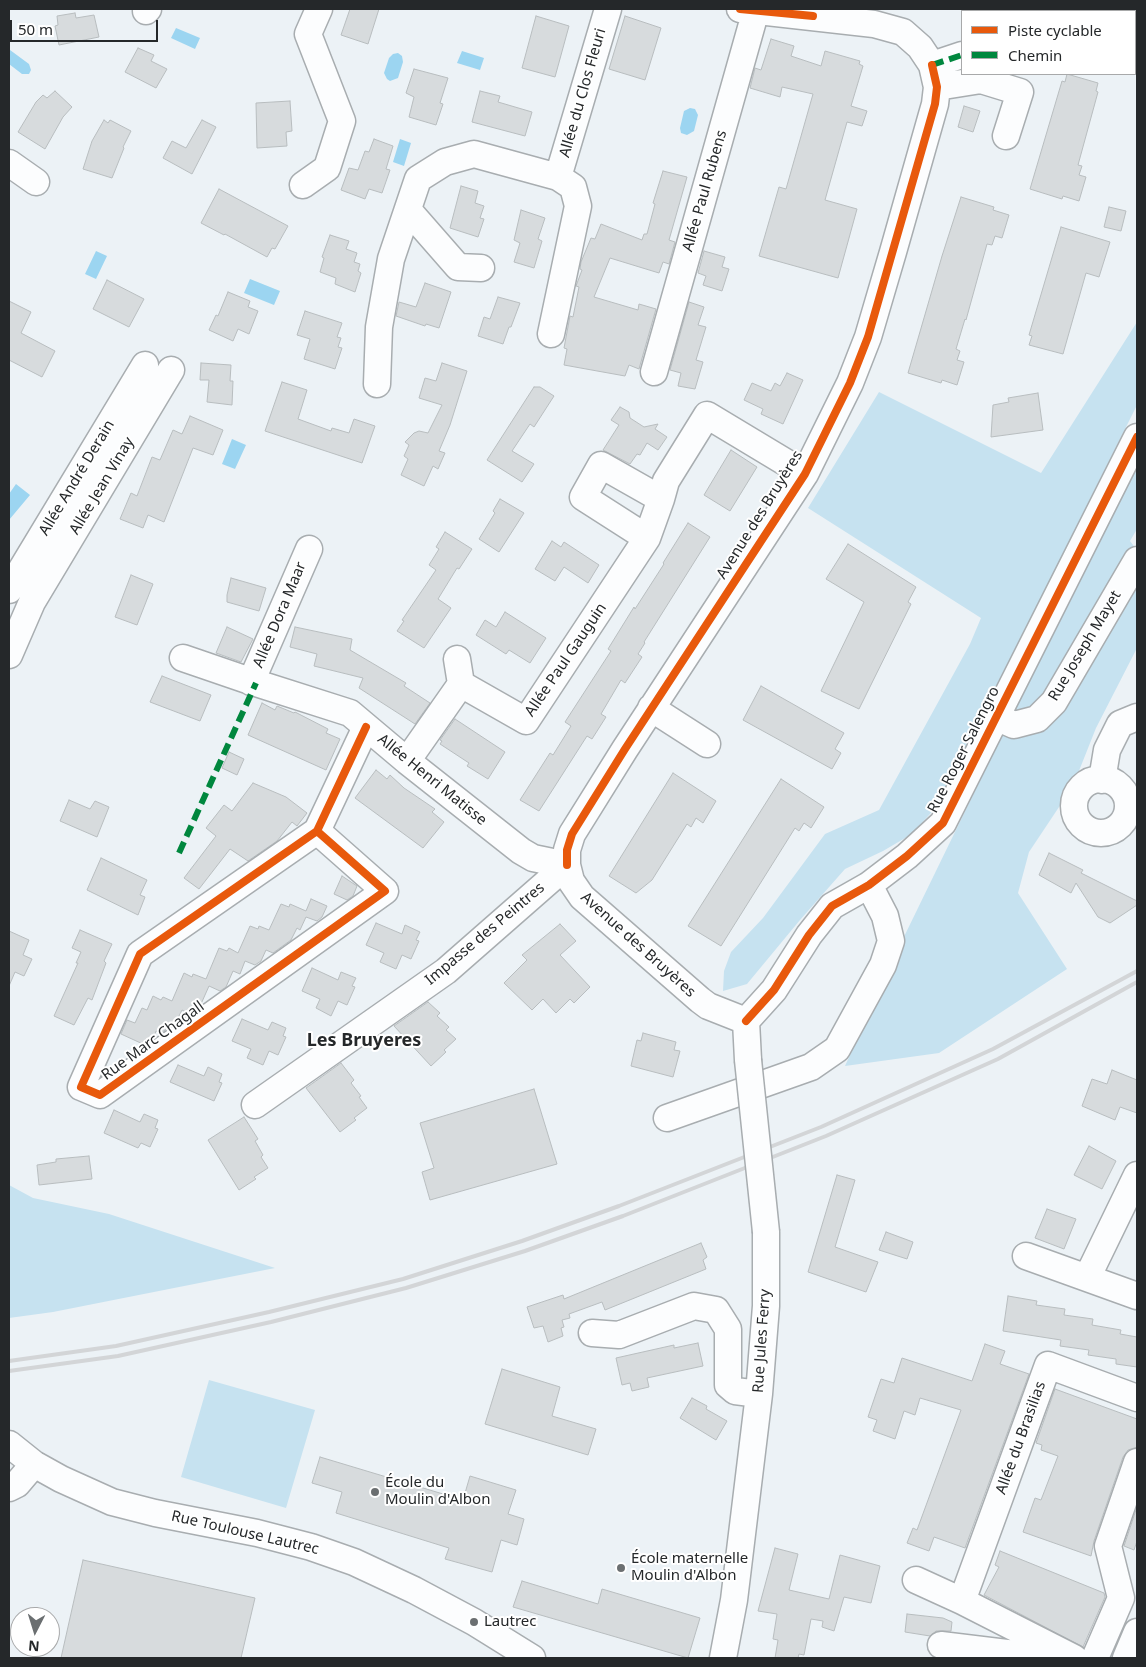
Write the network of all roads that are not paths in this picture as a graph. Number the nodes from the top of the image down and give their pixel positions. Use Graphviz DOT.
graph roads {
  1 [pos="319,9"];
  2 [pos="608,9"];
  3 [pos="748,10"];
  4 [pos="842,14"];
  5 [pos="961,57"];
  6 [pos="934,76"];
  7 [pos="1006,136"];
  8 [pos="9,163"];
  9 [pos="558,177"];
  10 [pos="36,182"];
  11 [pos="303,185"];
  12 [pos="409,211"];
  13 [pos="481,268"];
  14 [pos="551,334"];
  15 [pos="145,365"];
  16 [pos="171,370"];
  17 [pos="654,372"];
  18 [pos="377,384"];
  19 [pos="1137,436"];
  20 [pos="805,474"];
  21 [pos="661,499"];
  22 [pos="647,538"];
  23 [pos="309,549"];
  24 [pos="1137,560"];
  25 [pos="9,590"];
  26 [pos="32,602"];
  27 [pos="9,655"];
  28 [pos="183,658"];
  29 [pos="251,682"];
  30 [pos="651,708"];
  31 [pos="996,717"];
  32 [pos="1137,717"];
  33 [pos="358,720"];
  34 [pos="707,744"];
  35 [pos="407,761"];
  36 [pos="1102,780"];
  37 [pos="317,831"];
  38 [pos="566,864"];
  39 [pos="869,885"];
  40 [pos="746,1021"];
  41 [pos="255,1105"];
  42 [pos="667,1118"];
  43 [pos="1137,1175"];
  44 [pos="1026,1256"];
  45 [pos="1087,1278"];
  46 [pos="1137,1296"];
  47 [pos="592,1333"];
  48 [pos="759,1394"];
  49 [pos="1137,1398"];
  50 [pos="9,1444"];
  51 [pos="1137,1462"];
  52 [pos="34,1464"];
  53 [pos="9,1488"];
  54 [pos="916,1580"];
  55 [pos="962,1601"];
  56 [pos="1137,1632"];
  57 [pos="941,1645"];
  58 [pos="532,1658"];
  59 [pos="723,1658"];
  60 [pos="1048,1658"];
  61 [pos="1074,1658"];
  62 [pos="1095,1658"];
  63 [pos="1126,1658"];
  1 -- 11 [label="street"];
  2 -- 9 [label="street, Allée du Clos Fleuri"];
  3 -- 4 [label="street"];
  3 -- 17 [label="street, Allée Paul Rubens"];
  4 -- 6 [label="street"];
  5 -- 6 [label="street"];
  6 -- 7 [label="street"];
  6 -- 20 [label="street, Avenue des Bruyères"];
  8 -- 10 [label="street"];
  9 -- 12 [label="street, Allée du Clos Fleuri"];
  9 -- 14 [label="street, Allée du Clos Fleuri"];
  12 -- 13 [label="street"];
  12 -- 18 [label="street, Allée du Clos Fleuri"];
  15 -- 25 [label="street, Allée André Derain"];
  16 -- 26 [label="street, Allée Jean Vinay"];
  19 -- 31 [label="street, Rue Roger Salengro"];
  20 -- 21 [label="street"];
  20 -- 30 [label="street, Avenue des Bruyères"];
  21 -- 22 [label="street"];
  21 -- 22 [label="street"];
  22 -- 35 [label="street, Allée Paul Gauguin"];
  23 -- 29 [label="street, Allée Dora Maar"];
  24 -- 31 [label="street, Rue Joseph Mayet"];
  25 -- 26 [label="street"];
  26 -- 27 [label="street, Allée Jean Vinay"];
  28 -- 29 [label="street, Allée Henri Matisse"];
  29 -- 33 [label="street, Allée Henri Matisse"];
  30 -- 34 [label="street"];
  30 -- 38 [label="street, Avenue des Bruyères"];
  31 -- 39 [label="street, Rue Roger Salengro"];
  32 -- 36 [label="street"];
  33 -- 35 [label="street, Allée Henri Matisse"];
  33 -- 37 [label="street, Rue Marc Chagall"];
  35 -- 38 [label="street, Allée Henri Matisse"];
  37 -- 37 [label="street, Rue Marc Chagall"];
  38 -- 40 [label="street, Avenue des Bruyères"];
  38 -- 41 [label="street, Impasse des Peintres"];
  39 -- 40 [label="street, Rue Roger Salengro"];
  39 -- 42 [label="street"];
  40 -- 48 [label="street, Rue Jules Ferry, bridge"];
  43 -- 45 [label="street"];
  44 -- 45 [label="street"];
  45 -- 46 [label="street"];
  47 -- 48 [label="street"];
  48 -- 59 [label="street, Rue Jules Ferry"];
  49 -- 55 [label="street, Allée du Brasilias"];
  50 -- 52 [label="street, Rue Toulouse Lautrec"];
  51 -- 62 [label="street"];
  52 -- 53 [label="street"];
  52 -- 58 [label="street, Rue Toulouse Lautrec"];
  54 -- 55 [label="street"];
  55 -- 61 [label="street"];
  56 -- 63 [label="street"];
  57 -- 60 [label="street"];
}
